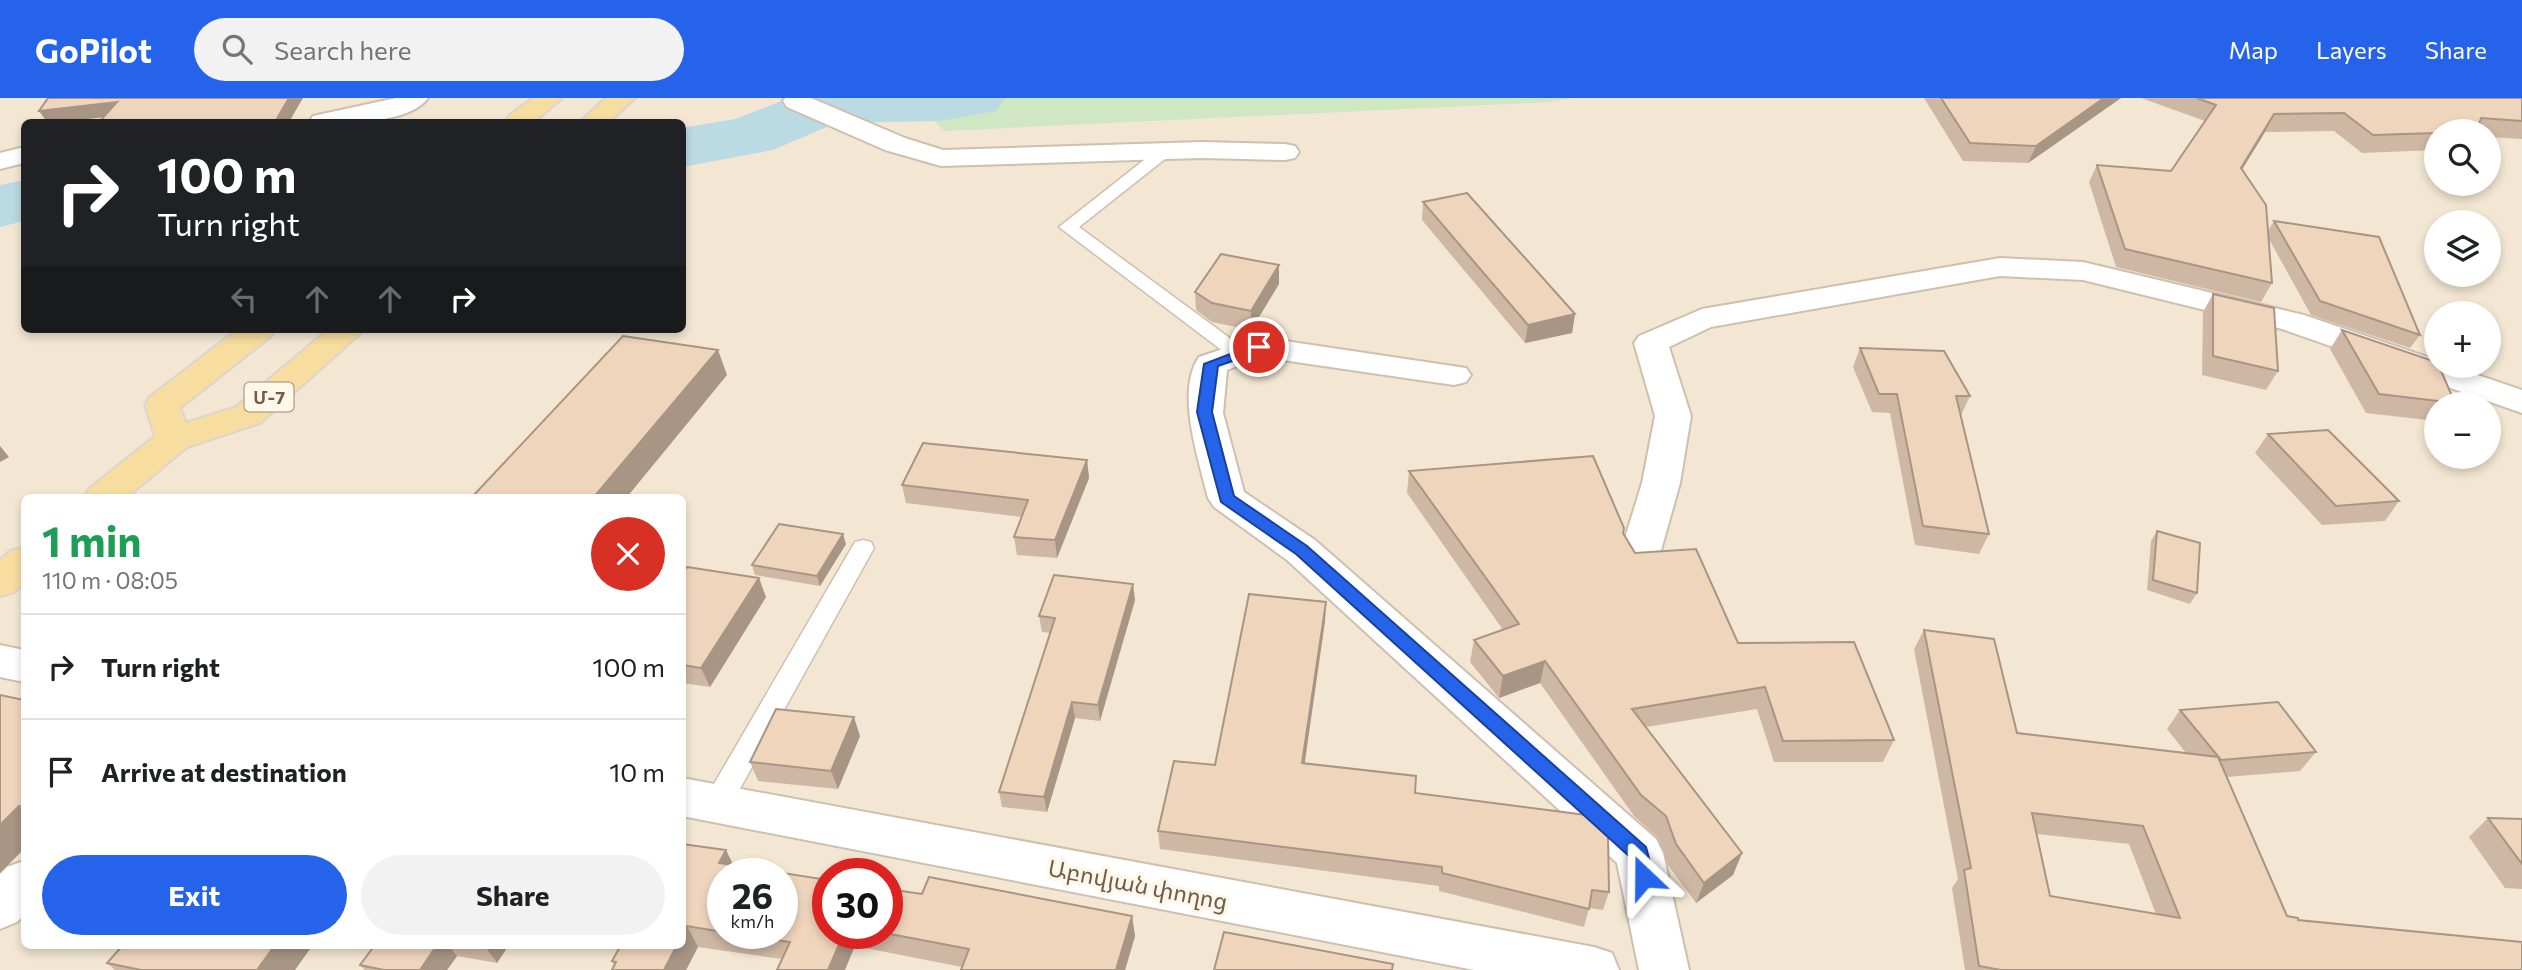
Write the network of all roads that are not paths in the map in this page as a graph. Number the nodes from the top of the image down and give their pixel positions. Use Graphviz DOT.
graph roads {
  1 [pos="415,98"];
  2 [pos="549,98"];
  3 [pos="622,98"];
  4 [pos="797,100"];
  5 [pos="338,119"];
  6 [pos="522,119"];
  7 [pos="597,119"];
  8 [pos="1164,152"];
  9 [pos="1285,152"];
  10 [pos="21,156"];
  11 [pos="0,161"];
  12 [pos="254,333"];
  13 [pos="344,333"];
  14 [pos="1239,354"];
  15 [pos="1454,375"];
  16 [pos="2522,402"];
  17 [pos="174,439"];
  18 [pos="107,494"];
  19 [pos="863,548"];
  20 [pos="1640,554"];
  21 [pos="21,564"];
  22 [pos="0,582"];
  23 [pos="0,661"];
  24 [pos="21,665"];
  25 [pos="700,800"];
  26 [pos="21,885"];
  27 [pos="0,906"];
  28 [pos="1594,970"];
  29 [pos="1664,970"];
  1 -- 5 [label="street"];
  2 -- 6 [label="main road"];
  3 -- 7 [label="main road"];
  4 -- 8 [label="street"];
  8 -- 9 [label="street"];
  8 -- 14 [label="lane"];
  10 -- 11 [label="street"];
  12 -- 17 [label="main road"];
  13 -- 17 [label="main road, Մ-7"];
  14 -- 15 [label="street"];
  14 -- 29 [label="street"];
  16 -- 20 [label="street"];
  17 -- 18 [label="main road, Մ-7"];
  19 -- 25 [label="lane"];
  21 -- 22 [label="main road"];
  23 -- 24 [label="street"];
  25 -- 28 [label="street, Աբովյան փողոց"];
  26 -- 27 [label="street"];
}
